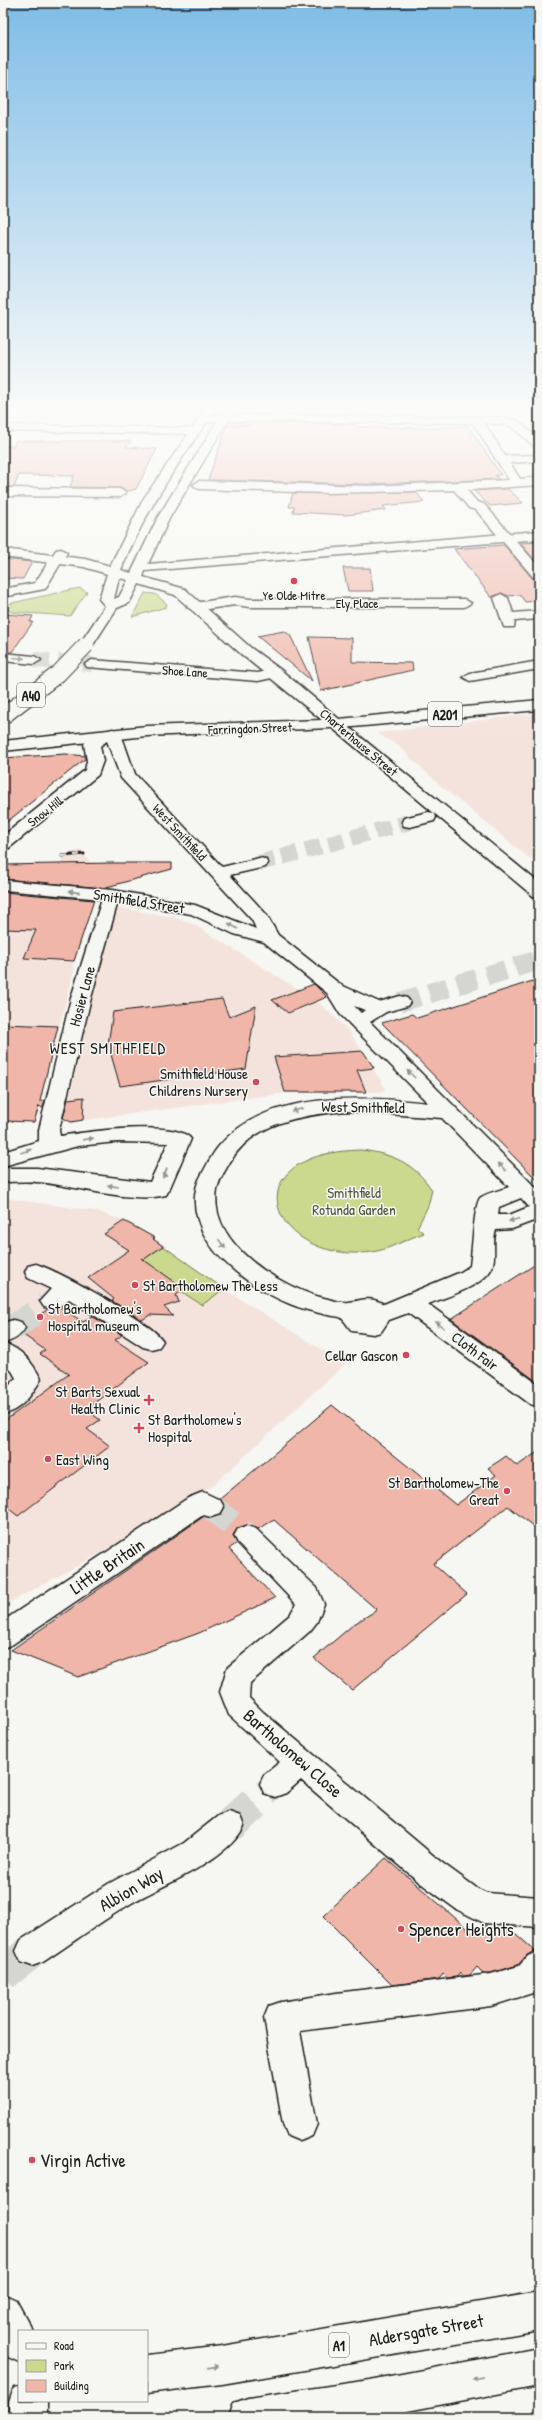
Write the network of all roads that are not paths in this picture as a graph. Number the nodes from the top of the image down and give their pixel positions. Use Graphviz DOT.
graph roads {
  1 [pos="140,520"];
  2 [pos="163,520"];
  3 [pos="492,520"];
  4 [pos="539,535"];
  5 [pos="508,538"];
  6 [pos="3,548"];
  7 [pos="3,553"];
  8 [pos="59,556"];
  9 [pos="114,571"];
  10 [pos="142,571"];
  11 [pos="539,575"];
  12 [pos="33,589"];
  13 [pos="3,593"];
  14 [pos="501,598"];
  15 [pos="3,599"];
  16 [pos="464,604"];
  17 [pos="112,605"];
  18 [pos="194,607"];
  19 [pos="539,615"];
  20 [pos="3,657"];
  21 [pos="34,660"];
  22 [pos="92,664"];
  23 [pos="539,665"];
  24 [pos="276,673"];
  25 [pos="470,678"];
  26 [pos="539,705"];
  27 [pos="322,710"];
  28 [pos="3,716"];
  29 [pos="335,723"];
  30 [pos="240,726"];
  31 [pos="71,740"];
  32 [pos="112,740"];
  33 [pos="92,744"];
  34 [pos="3,746"];
  35 [pos="116,776"];
  36 [pos="86,778"];
  37 [pos="428,817"];
  38 [pos="410,822"];
  39 [pos="3,844"];
  40 [pos="259,863"];
  41 [pos="218,873"];
  42 [pos="3,885"];
  43 [pos="539,892"];
  44 [pos="113,896"];
  45 [pos="270,938"];
  46 [pos="334,989"];
  47 [pos="400,1002"];
  48 [pos="379,1008"];
  49 [pos="365,1028"];
  50 [pos="448,1112"];
  51 [pos="50,1145"];
  52 [pos="3,1159"];
  53 [pos="3,1175"];
  54 [pos="524,1190"];
  55 [pos="539,1204"];
  56 [pos="539,1212"];
  57 [pos="487,1223"];
  58 [pos="36,1272"];
  59 [pos="411,1303"];
  60 [pos="151,1341"];
  61 [pos="3,1352"];
  62 [pos="539,1398"];
  63 [pos="3,1406"];
  64 [pos="211,1507"];
  65 [pos="247,1536"];
  66 [pos="3,1636"];
  67 [pos="301,1762"];
  68 [pos="275,1784"];
  69 [pos="229,1826"];
  70 [pos="539,1912"];
  71 [pos="32,1951"];
  72 [pos="539,1967"];
  73 [pos="300,2124"];
  74 [pos="539,2311"];
  75 [pos="539,2367"];
  76 [pos="148,2374"];
  77 [pos="28,2402"];
  78 [pos="28,2417"];
  79 [pos="248,2417"];
  1 -- 9 [label="street"];
  2 -- 10 [label="street, A40"];
  3 -- 5 [label="street"];
  4 -- 5 [label="street"];
  5 -- 10 [label="street"];
  5 -- 11 [label="street"];
  6 -- 8 [label="street"];
  7 -- 8 [label="street"];
  8 -- 9 [label="street, Charterhouse Street"];
  8 -- 12 [label="street"];
  9 -- 10 [label="street, Charterhouse Street"];
  9 -- 17 [label="street"];
  10 -- 17 [label="street, A40"];
  10 -- 18 [label="street, Charterhouse Street"];
  12 -- 13 [label="street"];
  12 -- 15 [label="street"];
  14 -- 19 [label="street"];
  16 -- 18 [label="street, Ely Place"];
  17 -- 28 [label="street, A40, bridge"];
  18 -- 24 [label="street, Charterhouse Street"];
  20 -- 21 [label="street, one-way"];
  22 -- 24 [label="street, Shoe Lane"];
  23 -- 25 [label="street"];
  24 -- 27 [label="street, Charterhouse Street"];
  26 -- 29 [label="street, A201"];
  27 -- 29 [label="street, Charterhouse Street"];
  27 -- 30 [label="street, A201"];
  29 -- 30 [label="street, Farringdon Street / A201"];
  29 -- 43 [label="street, Charterhouse Street"];
  30 -- 32 [label="street, Farringdon Street / A201"];
  31 -- 32 [label="street, Farringdon Street / A201"];
  31 -- 33 [label="street, Farringdon Street / A201"];
  31 -- 34 [label="street, Farringdon Street / A201"];
  32 -- 33 [label="street, Farringdon Street / A201"];
  32 -- 35 [label="street"];
  33 -- 36 [label="street, Snow Hill"];
  35 -- 36 [label="street"];
  35 -- 41 [label="street, West Smithfield"];
  36 -- 39 [label="street, Snow Hill"];
  37 -- 38 [label="street"];
  40 -- 41 [label="street"];
  41 -- 45 [label="street, West Smithfield"];
  44 -- 42 [label="street, Smithfield Street, one-way"];
  45 -- 44 [label="street, Smithfield Street, one-way"];
  44 -- 51 [label="street, Hosier Lane"];
  45 -- 46 [label="street, West Smithfield"];
  46 -- 48 [label="street, West Smithfield"];
  46 -- 49 [label="street, West Smithfield"];
  47 -- 48 [label="street"];
  48 -- 49 [label="street"];
  50 -- 49 [label="street, West Smithfield, one-way"];
  54 -- 50 [label="street, West Smithfield, one-way"];
  50 -- 59 [label="street, West Smithfield, one-way"];
  52 -- 51 [label="street, one-way"];
  51 -- 53 [label="street, one-way"];
  54 -- 55 [label="street, West Smithfield"];
  54 -- 57 [label="street, West Smithfield"];
  56 -- 57 [label="street, one-way"];
  57 -- 59 [label="street, West Smithfield"];
  58 -- 60 [label="street"];
  62 -- 59 [label="street, Cloth Fair, one-way"];
  61 -- 63 [label="street"];
  64 -- 66 [label="street, Little Britain"];
  65 -- 67 [label="street, Bartholomew Close"];
  67 -- 68 [label="street"];
  67 -- 70 [label="street, Bartholomew Close"];
  69 -- 71 [label="street, Albion Way"];
  72 -- 73 [label="street"];
  76 -- 74 [label="street, Aldersgate Street / A1, one-way"];
  75 -- 79 [label="street, one-way"];
  77 -- 78 [label="street"];
}
